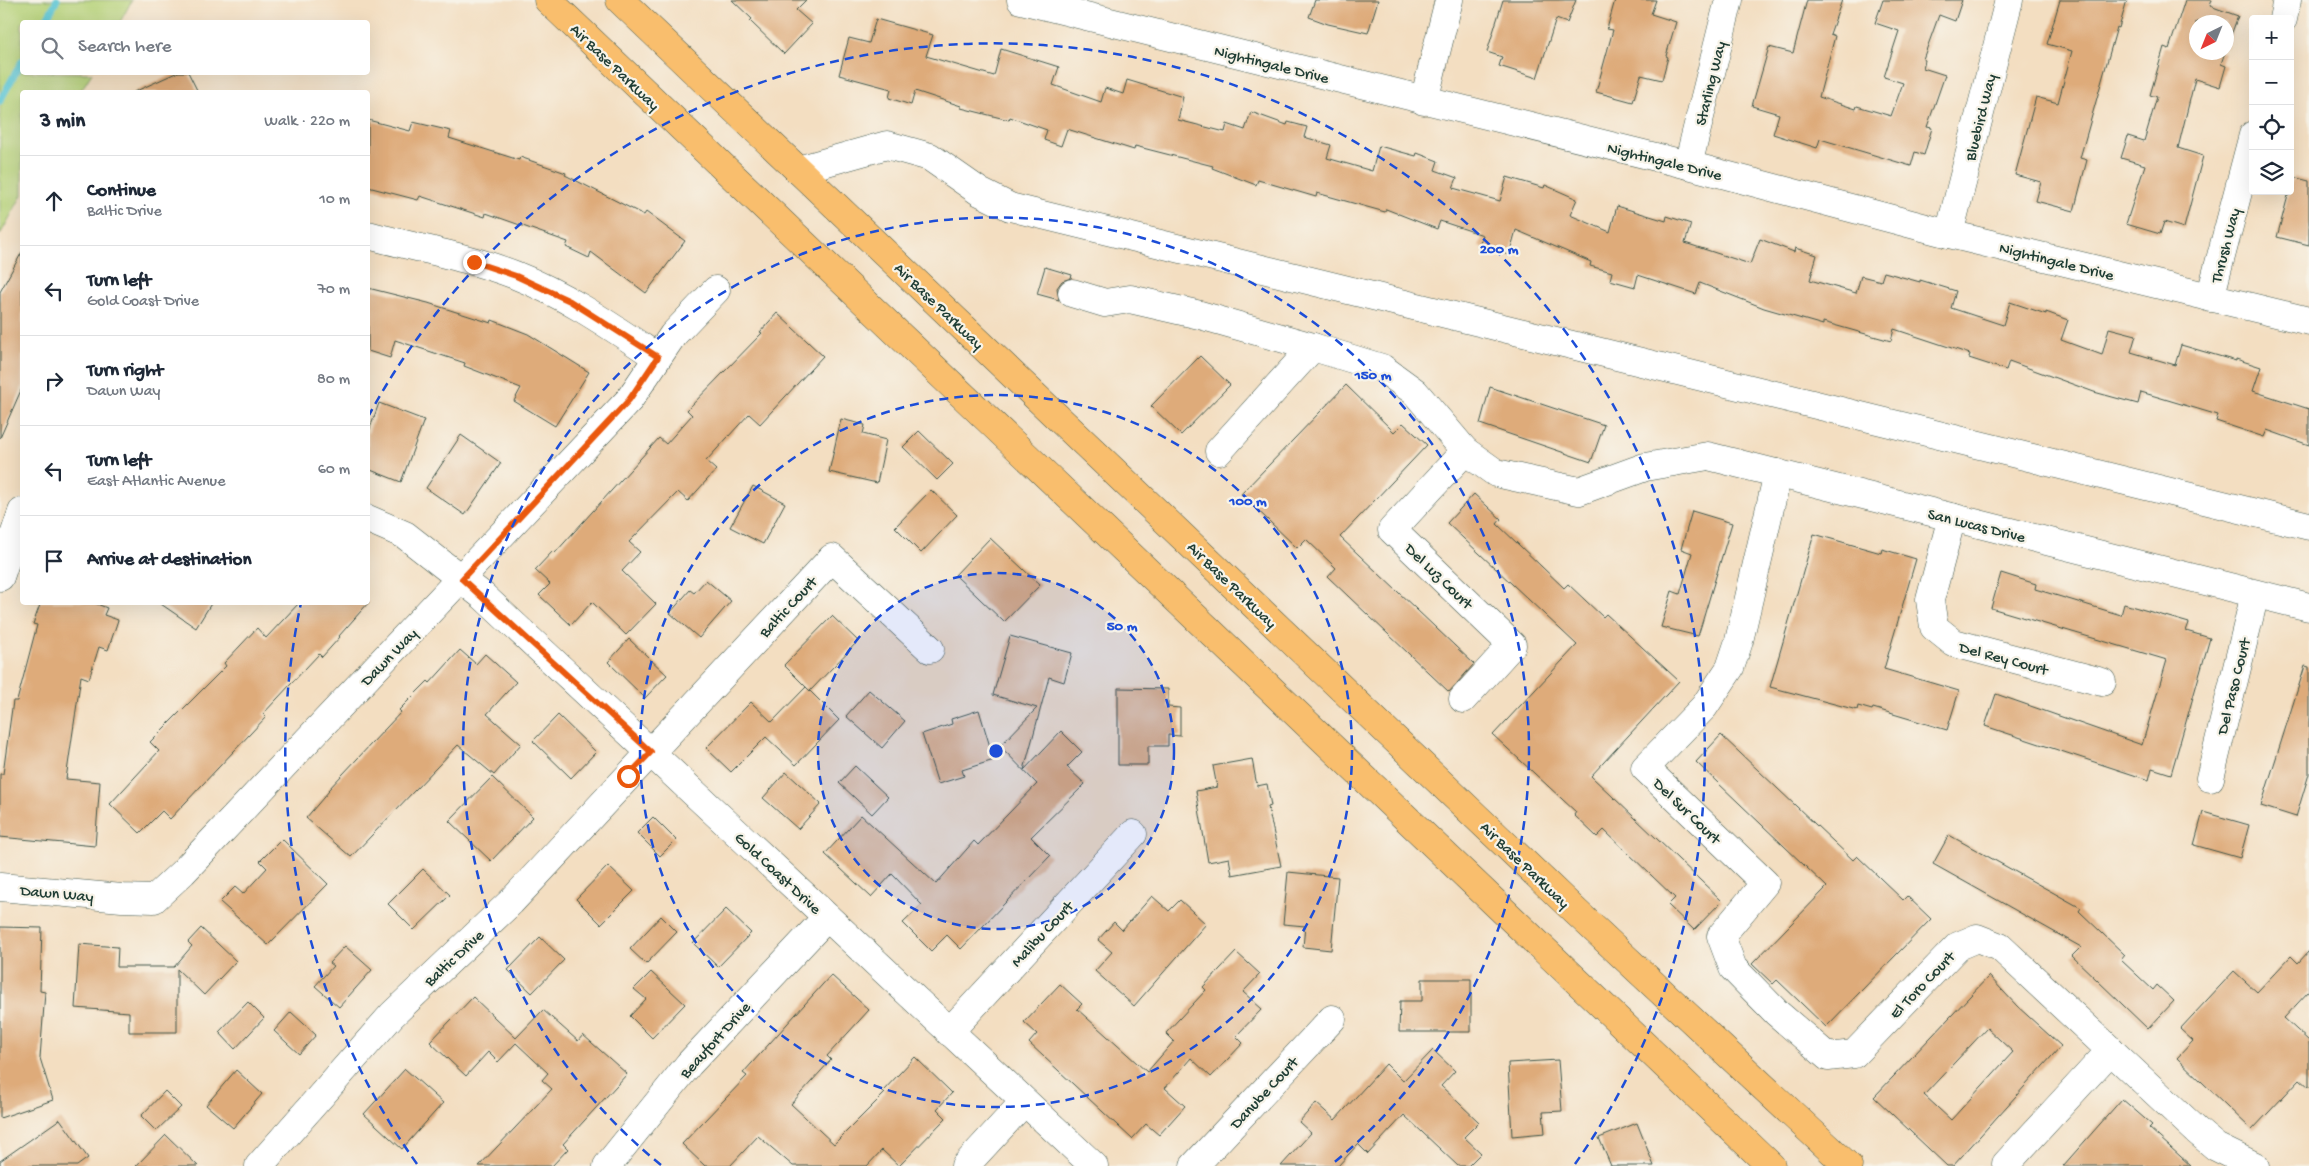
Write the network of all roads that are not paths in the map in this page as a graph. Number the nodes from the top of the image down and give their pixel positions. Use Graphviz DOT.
graph roads {
  1 [pos="548,0"];
  2 [pos="620,0"];
  3 [pos="1021,0"];
  4 [pos="1449,0"];
  5 [pos="1729,0"];
  6 [pos="2009,0"];
  7 [pos="2287,0"];
  8 [pos="2284,15"];
  9 [pos="1424,100"];
  10 [pos="2249,149"];
  11 [pos="1688,165"];
  12 [pos="798,170"];
  13 [pos="1949,234"];
  14 [pos="370,236"];
  15 [pos="716,290"];
  16 [pos="1072,293"];
  17 [pos="2210,298"];
  18 [pos="2309,321"];
  19 [pos="1313,347"];
  20 [pos="658,357"];
  21 [pos="1218,450"];
  22 [pos="1465,451"];
  23 [pos="1778,473"];
  24 [pos="1952,517"];
  25 [pos="20,518"];
  26 [pos="370,520"];
  27 [pos="2309,526"];
  28 [pos="0,577"];
  29 [pos="462,579"];
  30 [pos="2255,594"];
  31 [pos="2309,607"];
  32 [pos="930,649"];
  33 [pos="2102,682"];
  34 [pos="1463,699"];
  35 [pos="651,752"];
  36 [pos="2210,778"];
  37 [pos="1134,834"];
  38 [pos="0,887"];
  39 [pos="827,917"];
  40 [pos="1777,1013"];
  41 [pos="1332,1018"];
  42 [pos="949,1032"];
  43 [pos="2111,1050"];
  44 [pos="1024,1102"];
  45 [pos="2006,1164"];
  46 [pos="259,1166"];
  47 [pos="608,1166"];
  48 [pos="965,1166"];
  49 [pos="1094,1166"];
  50 [pos="1194,1166"];
  51 [pos="1771,1166"];
  52 [pos="1848,1166"];
  53 [pos="2255,1166"];
  1 -- 51 [label="main road, Air Base Parkway"];
  2 -- 12 [label="main road, Air Base Parkway"];
  3 -- 9 [label="street, Nightingale Drive"];
  4 -- 9 [label="street"];
  5 -- 11 [label="street, Starling Way"];
  6 -- 13 [label="street, Bluebird Way"];
  7 -- 8 [label="street"];
  9 -- 11 [label="street, Nightingale Drive"];
  10 -- 17 [label="street, Thrush Way"];
  11 -- 13 [label="street, Nightingale Drive"];
  12 -- 27 [label="street"];
  12 -- 52 [label="main road, Air Base Parkway"];
  13 -- 17 [label="street, Nightingale Drive"];
  14 -- 20 [label="street"];
  15 -- 20 [label="street, Dawn Way"];
  16 -- 19 [label="street"];
  17 -- 18 [label="street, Nightingale Drive"];
  19 -- 21 [label="street"];
  19 -- 22 [label="street"];
  20 -- 29 [label="street, Dawn Way"];
  22 -- 23 [label="street, San Lucas Drive"];
  22 -- 34 [label="street, Del Luz Court"];
  23 -- 24 [label="street, San Lucas Drive"];
  23 -- 40 [label="street, Del Sur Court"];
  24 -- 30 [label="street, San Lucas Drive"];
  24 -- 33 [label="street, Del Rey Court"];
  25 -- 28 [label="street"];
  26 -- 29 [label="street, Gold Coast Drive"];
  29 -- 35 [label="street, Gold Coast Drive"];
  29 -- 38 [label="street, Dawn Way"];
  30 -- 31 [label="street, San Lucas Drive"];
  30 -- 36 [label="street, Del Paso Court"];
  32 -- 35 [label="street, Baltic Court"];
  35 -- 39 [label="street, Gold Coast Drive"];
  35 -- 46 [label="street, Baltic Drive"];
  37 -- 42 [label="street, Malibu Court"];
  39 -- 42 [label="street, Gold Coast Drive"];
  39 -- 47 [label="street, Beaufort Drive"];
  40 -- 43 [label="street, El Toro Court"];
  41 -- 50 [label="street, Danube Court"];
  42 -- 44 [label="street, Gold Coast Drive"];
  43 -- 45 [label="street"];
  43 -- 53 [label="street, El Toro Court"];
  44 -- 48 [label="street"];
  44 -- 49 [label="street, Gold Coast Drive"];
}
